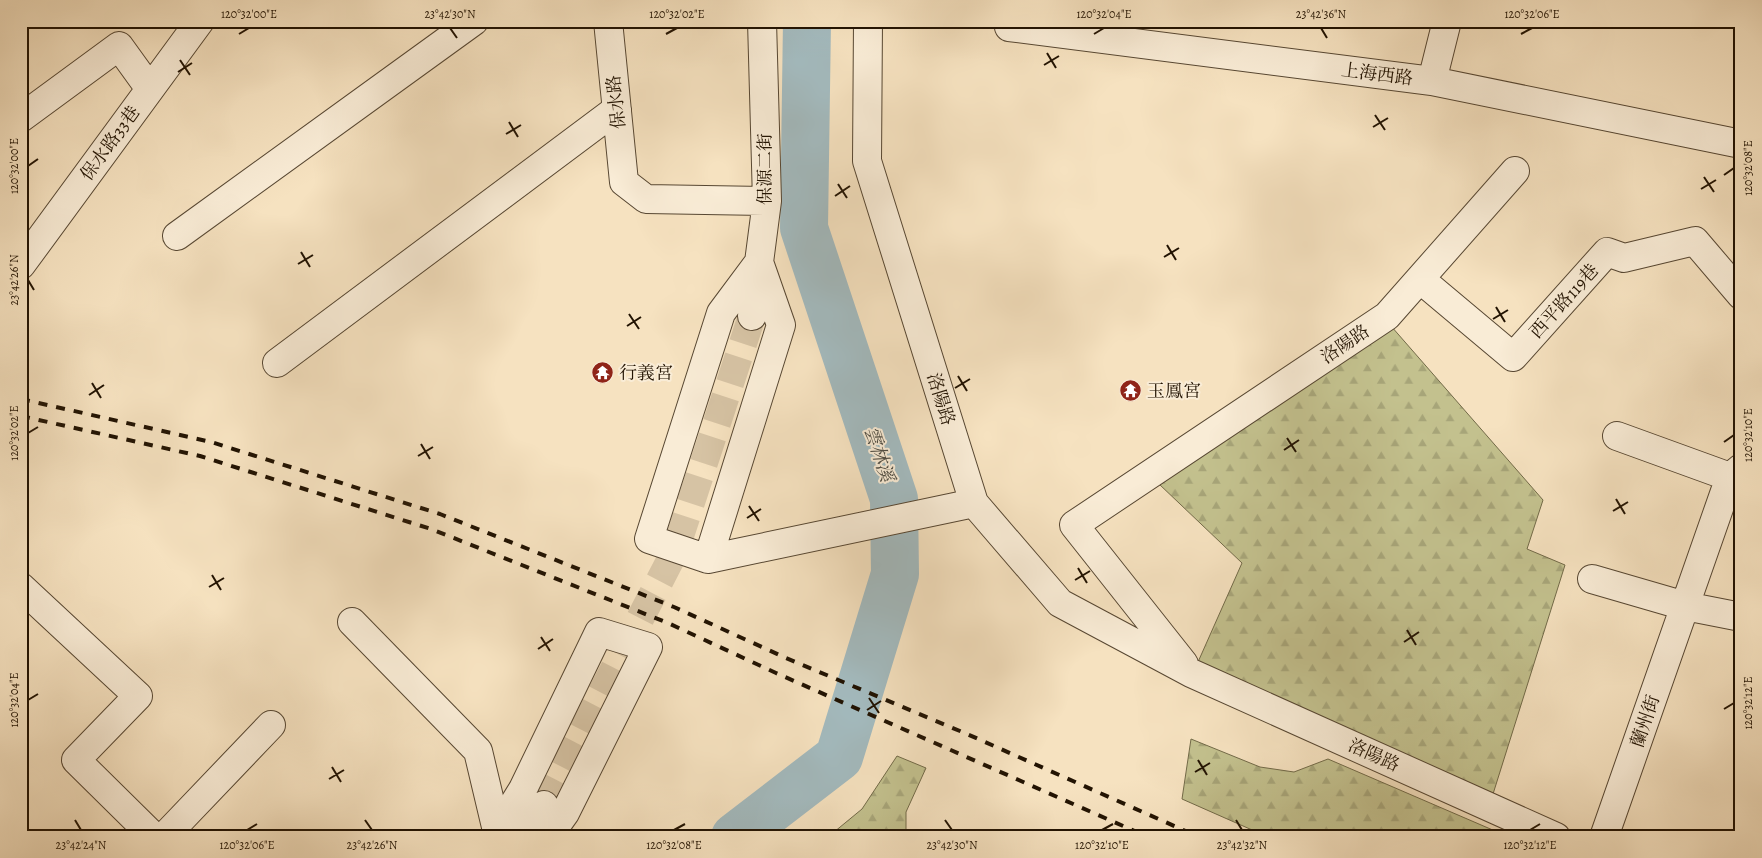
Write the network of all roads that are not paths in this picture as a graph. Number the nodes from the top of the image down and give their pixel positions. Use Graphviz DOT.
graph roads {
  1 [pos="200,21"];
  2 [pos="474,21"];
  3 [pos="608,21"];
  4 [pos="762,21"];
  5 [pos="868,21"];
  6 [pos="1447,21"];
  7 [pos="1009,24"];
  8 [pos="1432,81"];
  9 [pos="150,89"];
  10 [pos="617,109"];
  11 [pos="21,118"];
  12 [pos="1741,144"];
  13 [pos="1516,171"];
  14 [pos="767,201"];
  15 [pos="177,236"];
  16 [pos="759,262"];
  17 [pos="21,265"];
  18 [pos="1420,279"];
  19 [pos="1741,295"];
  20 [pos="752,316"];
  21 [pos="277,363"];
  22 [pos="1617,436"];
  23 [pos="1736,473"];
  24 [pos="974,503"];
  25 [pos="708,560"];
  26 [pos="1592,579"];
  27 [pos="21,587"];
  28 [pos="1685,606"];
  29 [pos="1741,617"];
  30 [pos="352,622"];
  31 [pos="1191,673"];
  32 [pos="271,725"];
  33 [pos="544,805"];
  34 [pos="505,835"];
  35 [pos="154,837"];
  36 [pos="164,837"];
  37 [pos="548,837"];
  38 [pos="1556,837"];
  39 [pos="1604,837"];
  1 -- 9 [label="street, 保水路33巷"];
  2 -- 15 [label="street"];
  3 -- 10 [label="street, 保水路"];
  4 -- 14 [label="street, 保源二街"];
  5 -- 24 [label="street, 洛陽路"];
  6 -- 8 [label="street"];
  7 -- 8 [label="street, 上海西路"];
  8 -- 12 [label="street, 上海西路"];
  9 -- 11 [label="street"];
  9 -- 17 [label="street, 保水路33巷"];
  10 -- 14 [label="street, 保水路"];
  10 -- 21 [label="street"];
  13 -- 18 [label="street, 洛陽路"];
  14 -- 16 [label="street, 保源二街"];
  16 -- 20 [label="street, 保源二街"];
  16 -- 25 [label="street"];
  16 -- 25 [label="street"];
  18 -- 19 [label="street, 西平路119巷"];
  18 -- 31 [label="street, 洛陽路"];
  22 -- 23 [label="street"];
  23 -- 28 [label="street, 蘭州街"];
  24 -- 25 [label="street"];
  24 -- 31 [label="street, 洛陽路"];
  26 -- 28 [label="street"];
  27 -- 35 [label="street"];
  28 -- 29 [label="street"];
  28 -- 39 [label="street, 蘭州街"];
  30 -- 34 [label="street"];
  31 -- 38 [label="street, 洛陽路"];
  32 -- 36 [label="street"];
  33 -- 34 [label="street"];
  34 -- 37 [label="street"];
}
